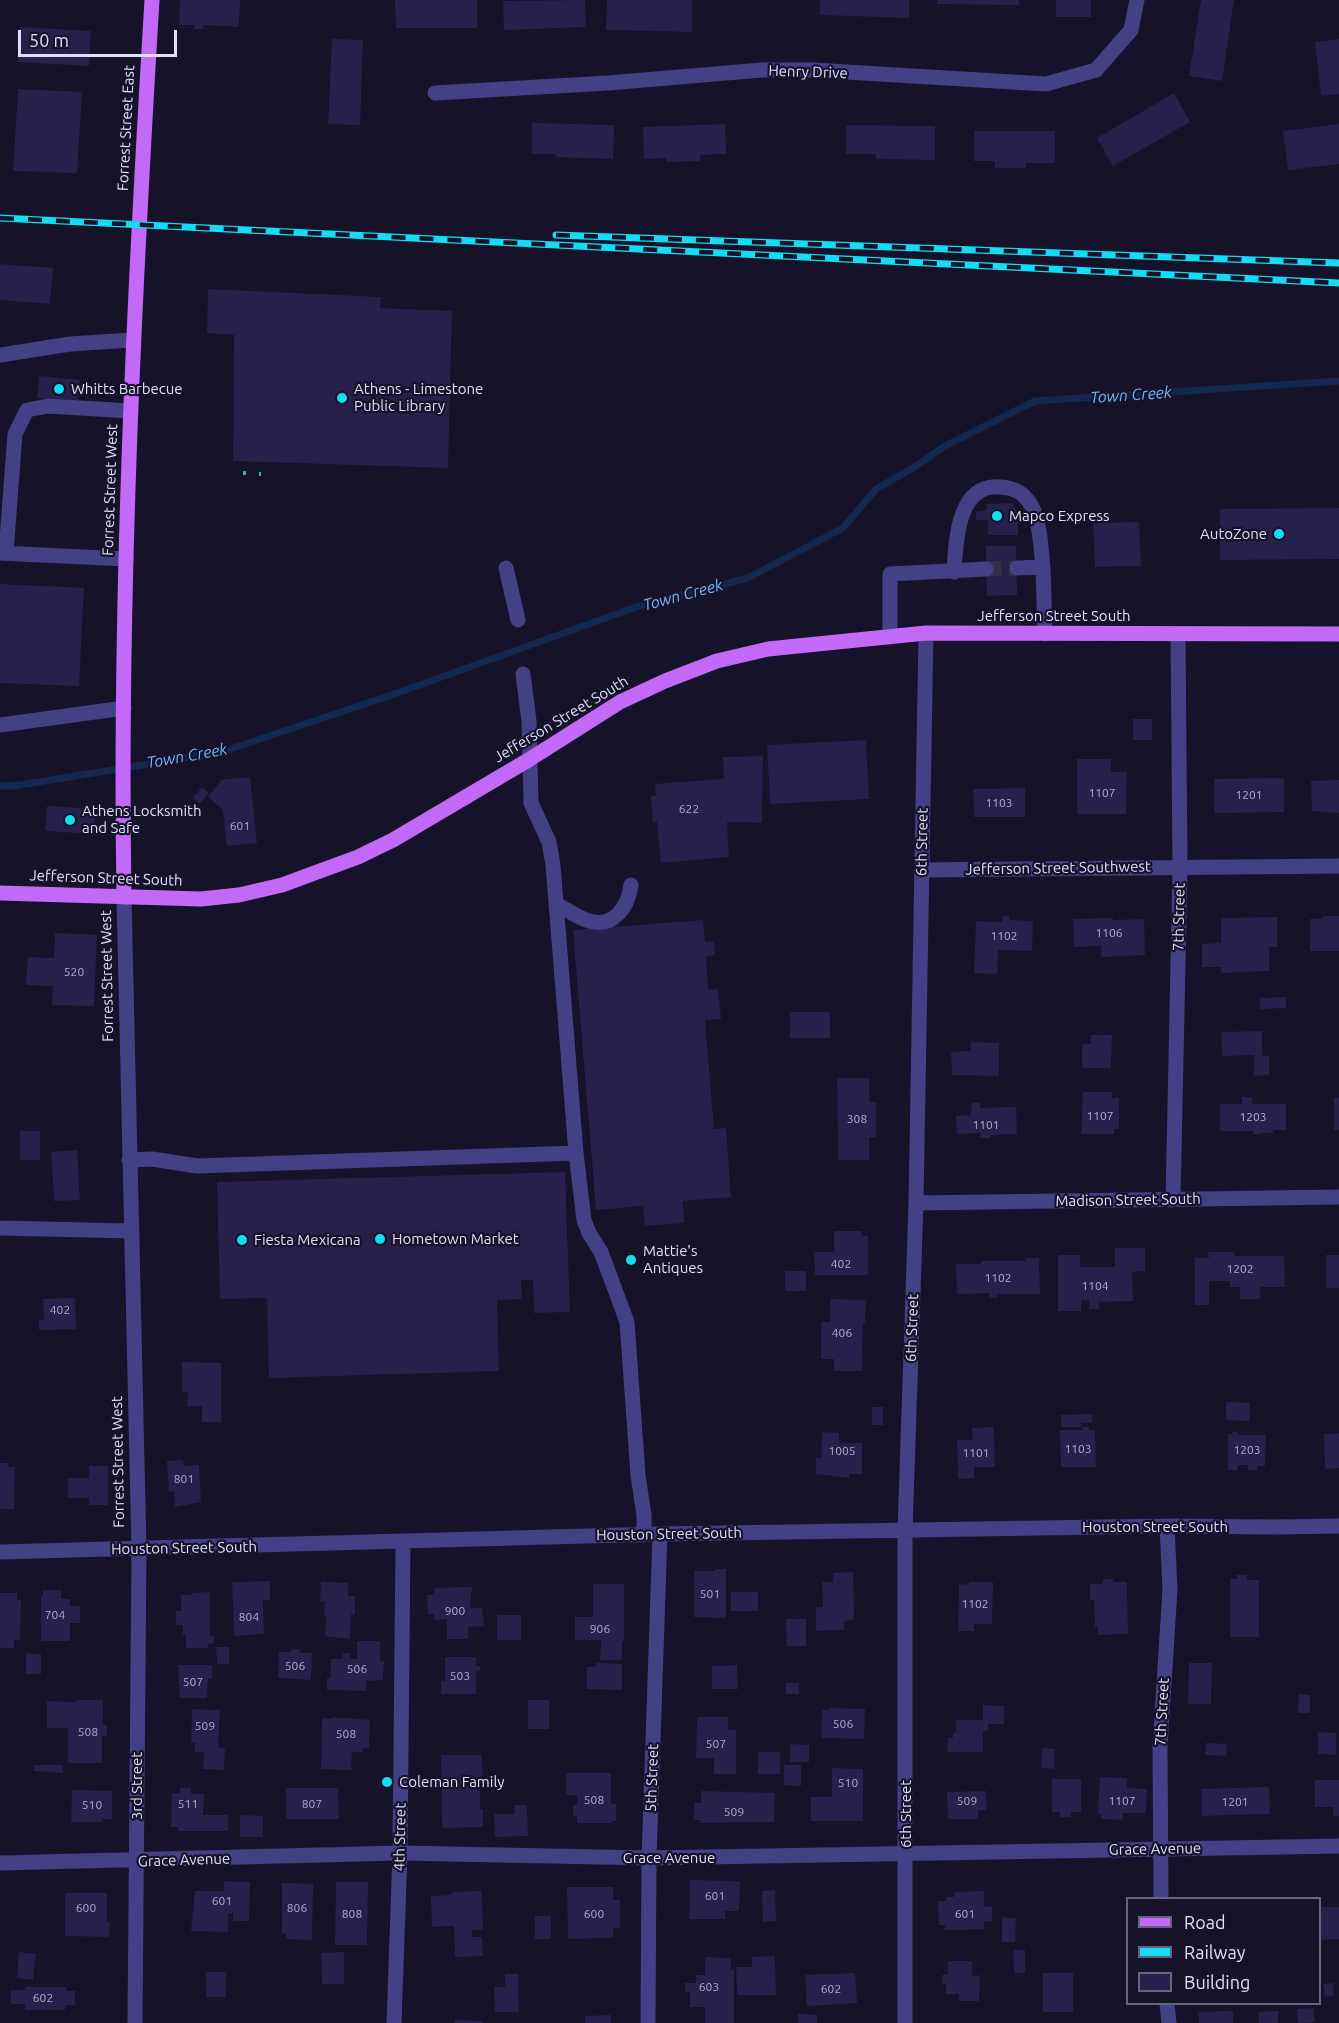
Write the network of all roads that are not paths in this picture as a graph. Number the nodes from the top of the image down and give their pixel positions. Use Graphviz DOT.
graph roads {
  1 [pos="152,0"];
  2 [pos="1137,0"];
  3 [pos="435,93"];
  4 [pos="138,223"];
  5 [pos="132,339"];
  6 [pos="0,355"];
  7 [pos="130,411"];
  8 [pos="3,553"];
  9 [pos="126,559"];
  10 [pos="1043,567"];
  11 [pos="506,568"];
  12 [pos="1017,568"];
  13 [pos="987,569"];
  14 [pos="954,572"];
  15 [pos="518,620"];
  16 [pos="926,633"];
  17 [pos="1045,634"];
  18 [pos="1178,634"];
  19 [pos="1339,634"];
  20 [pos="890,637"];
  21 [pos="523,674"];
  22 [pos="124,708"];
  23 [pos="0,725"];
  24 [pos="530,759"];
  25 [pos="1339,866"];
  26 [pos="1180,867"];
  27 [pos="921,870"];
  28 [pos="631,885"];
  29 [pos="0,893"];
  30 [pos="124,897"];
  31 [pos="556,904"];
  32 [pos="576,1153"];
  33 [pos="129,1160"];
  34 [pos="1339,1197"];
  35 [pos="1173,1200"];
  36 [pos="916,1203"];
  37 [pos="0,1228"];
  38 [pos="130,1231"];
  39 [pos="1167,1526"];
  40 [pos="1339,1526"];
  41 [pos="905,1530"];
  42 [pos="644,1534"];
  43 [pos="660,1534"];
  44 [pos="403,1542"];
  45 [pos="138,1549"];
  46 [pos="0,1552"];
  47 [pos="1339,1846"];
  48 [pos="1161,1849"];
  49 [pos="400,1853"];
  50 [pos="906,1855"];
  51 [pos="649,1858"];
  52 [pos="136,1861"];
  53 [pos="0,1863"];
  54 [pos="1161,1897"];
  55 [pos="1167,2005"];
  56 [pos="135,2023"];
  57 [pos="394,2023"];
  58 [pos="648,2023"];
  59 [pos="905,2023"];
  60 [pos="1169,2023"];
  1 -- 4 [label="main road, Forrest Street East"];
  2 -- 3 [label="street, Henry Drive"];
  4 -- 5 [label="main road, Forrest Street West"];
  5 -- 6 [label="street"];
  5 -- 7 [label="main road, Forrest Street West"];
  7 -- 8 [label="street"];
  7 -- 9 [label="main road, Forrest Street West"];
  8 -- 9 [label="street"];
  9 -- 22 [label="main road, Forrest Street West"];
  10 -- 12 [label="street"];
  10 -- 14 [label="street"];
  10 -- 17 [label="street"];
  11 -- 15 [label="street"];
  13 -- 14 [label="street"];
  14 -- 20 [label="street"];
  16 -- 17 [label="main road, Jefferson Street South"];
  16 -- 20 [label="main road, Jefferson Street South"];
  16 -- 27 [label="street, 6th Street"];
  17 -- 18 [label="main road, Jefferson Street South"];
  18 -- 19 [label="main road, Jefferson Street South"];
  18 -- 26 [label="street, 7th Street"];
  20 -- 24 [label="main road, Jefferson Street South"];
  21 -- 24 [label="street"];
  22 -- 23 [label="street"];
  22 -- 30 [label="main road, Forrest Street West"];
  24 -- 30 [label="main road, Jefferson Street South"];
  24 -- 31 [label="street"];
  25 -- 26 [label="street, Jefferson Street Southwest"];
  26 -- 27 [label="street, Jefferson Street Southwest"];
  26 -- 35 [label="street, 7th Street"];
  27 -- 36 [label="street, 6th Street"];
  28 -- 31 [label="street"];
  29 -- 30 [label="main road, Jefferson Street South"];
  30 -- 33 [label="street, Forrest Street West"];
  31 -- 32 [label="street"];
  32 -- 33 [label="street"];
  32 -- 42 [label="street"];
  33 -- 38 [label="street, Forrest Street West"];
  34 -- 35 [label="street, Madison Street South"];
  35 -- 36 [label="street, Madison Street South"];
  36 -- 41 [label="street, 6th Street"];
  37 -- 38 [label="street"];
  38 -- 45 [label="street, Forrest Street West"];
  39 -- 40 [label="street, Houston Street South"];
  39 -- 41 [label="street, Houston Street South"];
  39 -- 48 [label="street, 7th Street"];
  41 -- 43 [label="street, Houston Street South"];
  41 -- 50 [label="street, 6th Street"];
  42 -- 43 [label="street, Houston Street South"];
  42 -- 44 [label="street, Houston Street South"];
  43 -- 51 [label="street, 5th Street"];
  44 -- 45 [label="street, Houston Street South"];
  44 -- 49 [label="street, 4th Street"];
  45 -- 46 [label="street, Houston Street South"];
  45 -- 52 [label="street, 3rd Street"];
  47 -- 48 [label="street, Grace Avenue"];
  48 -- 50 [label="street, Grace Avenue"];
  48 -- 54 [label="street, 7th Street"];
  49 -- 51 [label="street, Grace Avenue"];
  49 -- 52 [label="street, Grace Avenue"];
  49 -- 57 [label="street, 4th Street"];
  50 -- 51 [label="street, Grace Avenue"];
  50 -- 59 [label="street, 6th Street"];
  51 -- 58 [label="street, 5th Street"];
  52 -- 53 [label="street, Grace Avenue"];
  52 -- 56 [label="street, 3rd Street"];
  55 -- 60 [label="street"];
}
